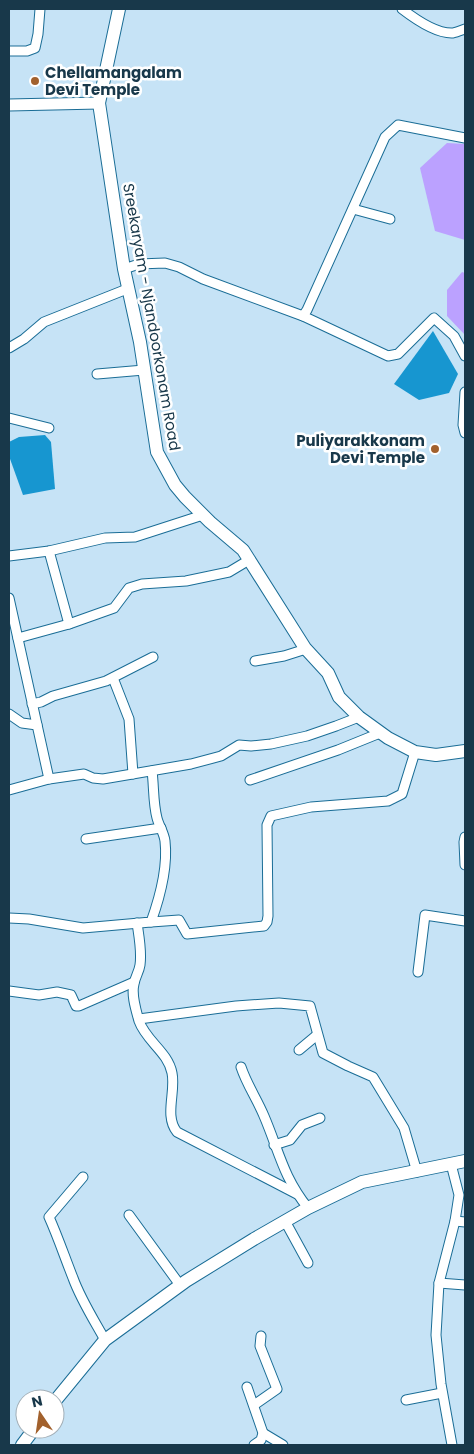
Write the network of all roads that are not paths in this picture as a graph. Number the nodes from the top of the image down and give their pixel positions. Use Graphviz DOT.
graph roads {
  1 [pos="40,9"];
  2 [pos="119,9"];
  3 [pos="402,9"];
  4 [pos="465,29"];
  5 [pos="9,51"];
  6 [pos="99,103"];
  7 [pos="9,105"];
  8 [pos="465,138"];
  9 [pos="353,209"];
  10 [pos="390,219"];
  11 [pos="124,269"];
  12 [pos="127,289"];
  13 [pos="303,316"];
  14 [pos="9,335"];
  15 [pos="12,347"];
  16 [pos="465,356"];
  17 [pos="144,370"];
  18 [pos="97,374"];
  19 [pos="465,392"];
  20 [pos="9,418"];
  21 [pos="49,428"];
  22 [pos="465,433"];
  23 [pos="203,515"];
  24 [pos="49,551"];
  25 [pos="9,556"];
  26 [pos="248,560"];
  27 [pos="9,598"];
  28 [pos="69,624"];
  29 [pos="18,638"];
  30 [pos="306,649"];
  31 [pos="153,657"];
  32 [pos="255,661"];
  33 [pos="113,678"];
  34 [pos="32,704"];
  35 [pos="9,714"];
  36 [pos="359,716"];
  37 [pos="37,725"];
  38 [pos="380,732"];
  39 [pos="465,751"];
  40 [pos="415,752"];
  41 [pos="152,771"];
  42 [pos="133,774"];
  43 [pos="49,779"];
  44 [pos="250,780"];
  45 [pos="9,790"];
  46 [pos="161,828"];
  47 [pos="465,837"];
  48 [pos="86,838"];
  49 [pos="465,865"];
  50 [pos="9,918"];
  51 [pos="465,921"];
  52 [pos="151,922"];
  53 [pos="137,923"];
  54 [pos="418,972"];
  55 [pos="134,982"];
  56 [pos="9,991"];
  57 [pos="139,1019"];
  58 [pos="317,1035"];
  59 [pos="299,1050"];
  60 [pos="241,1067"];
  61 [pos="320,1118"];
  62 [pos="274,1145"];
  63 [pos="465,1161"];
  64 [pos="451,1164"];
  65 [pos="417,1172"];
  66 [pos="83,1177"];
  67 [pos="297,1194"];
  68 [pos="461,1207"];
  69 [pos="308,1208"];
  70 [pos="129,1215"];
  71 [pos="285,1221"];
  72 [pos="455,1221"];
  73 [pos="465,1222"];
  74 [pos="308,1263"];
  75 [pos="439,1283"];
  76 [pos="465,1285"];
  77 [pos="180,1286"];
  78 [pos="261,1336"];
  79 [pos="105,1340"];
  80 [pos="248,1387"];
  81 [pos="65,1389"];
  82 [pos="442,1393"];
  83 [pos="406,1400"];
  84 [pos="254,1405"];
  85 [pos="263,1433"];
  86 [pos="254,1445"];
  87 [pos="283,1445"];
  88 [pos="452,1445"];
  1 -- 5 [label="street"];
  2 -- 6 [label="main road, Sreekaryam - Njandoorkonam Road"];
  3 -- 4 [label="street"];
  6 -- 7 [label="street"];
  6 -- 11 [label="main road, Sreekaryam - Njandoorkonam Road"];
  8 -- 9 [label="street"];
  9 -- 10 [label="street"];
  9 -- 13 [label="street"];
  11 -- 12 [label="main road, Sreekaryam - Njandoorkonam Road"];
  11 -- 13 [label="street"];
  12 -- 15 [label="street"];
  12 -- 17 [label="main road, Sreekaryam - Njandoorkonam Road"];
  13 -- 16 [label="street"];
  14 -- 15 [label="street"];
  17 -- 18 [label="street"];
  17 -- 23 [label="main road, Sreekaryam - Njandoorkonam Road"];
  19 -- 22 [label="street"];
  20 -- 21 [label="street"];
  23 -- 24 [label="street"];
  23 -- 26 [label="main road, Sreekaryam - Njandoorkonam Road"];
  24 -- 25 [label="street"];
  24 -- 28 [label="street"];
  26 -- 28 [label="street"];
  26 -- 30 [label="main road, Sreekaryam - Njandoorkonam Road"];
  27 -- 29 [label="street"];
  28 -- 29 [label="street"];
  29 -- 34 [label="street"];
  30 -- 32 [label="street"];
  30 -- 36 [label="main road, Sreekaryam - Njandoorkonam Road"];
  31 -- 33 [label="street"];
  33 -- 34 [label="street"];
  33 -- 42 [label="street"];
  34 -- 37 [label="street"];
  35 -- 37 [label="street"];
  36 -- 38 [label="main road, Sreekaryam - Njandoorkonam Road"];
  36 -- 41 [label="street"];
  37 -- 43 [label="street"];
  38 -- 40 [label="main road, Sreekaryam - Njandoorkonam Road"];
  38 -- 44 [label="street"];
  39 -- 40 [label="main road, Sreekaryam - Njandoorkonam Road"];
  40 -- 52 [label="street"];
  41 -- 42 [label="street"];
  41 -- 46 [label="street"];
  42 -- 43 [label="street"];
  43 -- 45 [label="street"];
  46 -- 48 [label="street"];
  46 -- 52 [label="street"];
  47 -- 49 [label="street"];
  50 -- 53 [label="street"];
  51 -- 54 [label="street"];
  52 -- 53 [label="street"];
  53 -- 55 [label="street"];
  55 -- 56 [label="street"];
  55 -- 57 [label="street"];
  57 -- 58 [label="street"];
  57 -- 67 [label="street"];
  58 -- 59 [label="street"];
  58 -- 65 [label="street"];
  60 -- 62 [label="street"];
  61 -- 62 [label="street"];
  62 -- 67 [label="street"];
  63 -- 64 [label="main road"];
  64 -- 65 [label="main road"];
  64 -- 68 [label="street"];
  65 -- 69 [label="main road"];
  66 -- 79 [label="street"];
  67 -- 69 [label="street"];
  68 -- 72 [label="street"];
  69 -- 71 [label="main road"];
  70 -- 77 [label="street"];
  71 -- 74 [label="street"];
  71 -- 77 [label="main road"];
  72 -- 73 [label="street"];
  72 -- 75 [label="street"];
  75 -- 76 [label="street"];
  75 -- 82 [label="street"];
  77 -- 79 [label="main road"];
  78 -- 84 [label="street"];
  79 -- 81 [label="main road"];
  80 -- 84 [label="street"];
  82 -- 83 [label="street"];
  82 -- 88 [label="street"];
  84 -- 85 [label="street"];
  85 -- 86 [label="street"];
  85 -- 87 [label="street"];
}
